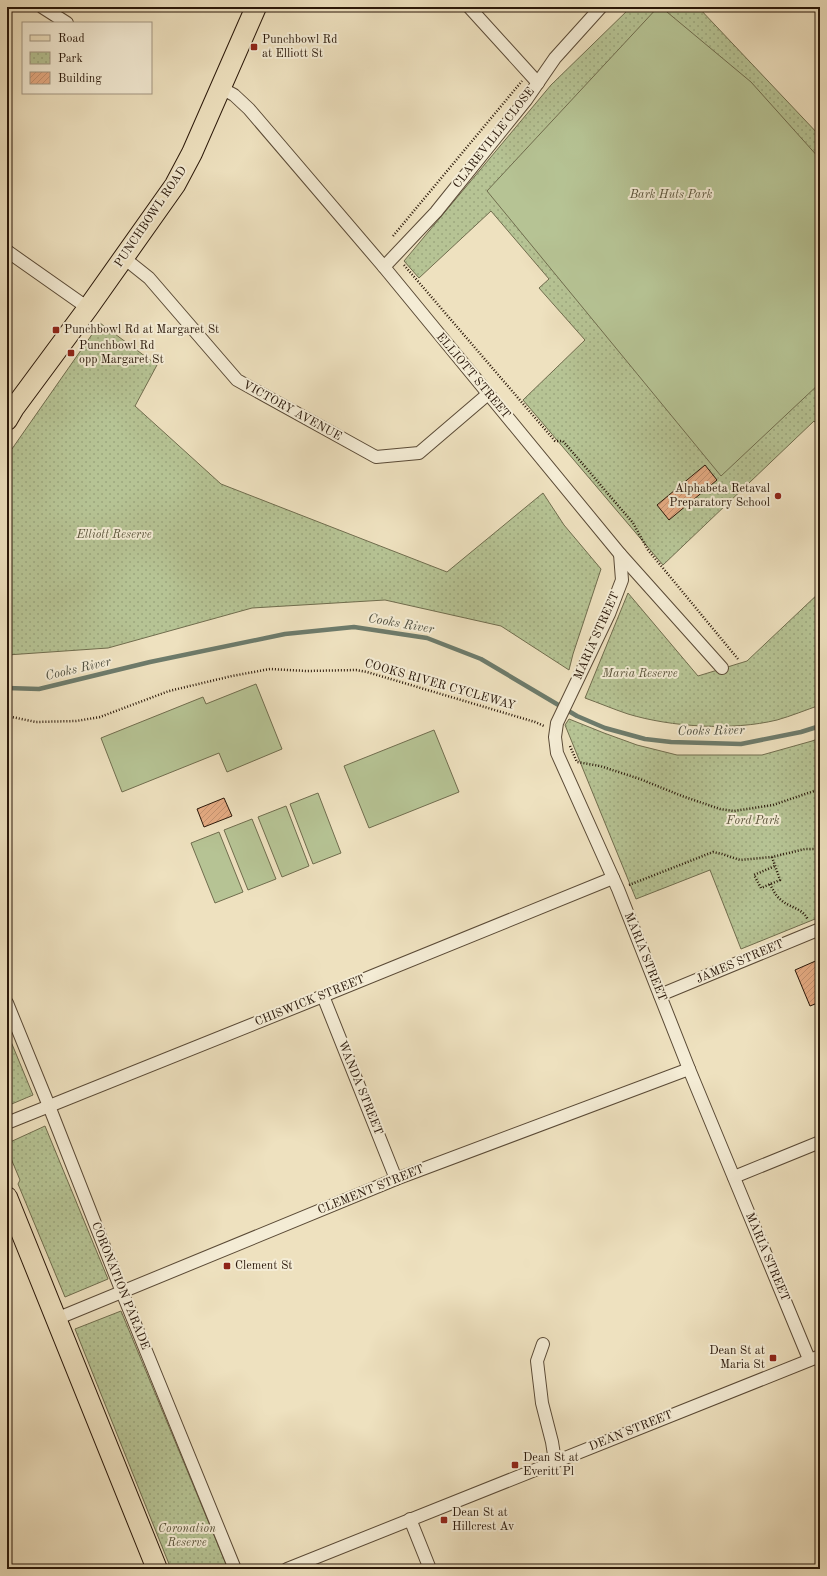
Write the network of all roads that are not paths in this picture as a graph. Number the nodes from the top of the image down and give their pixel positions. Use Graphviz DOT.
graph roads {
  1 [pos="42,7"];
  2 [pos="256,7"];
  3 [pos="469,7"];
  4 [pos="601,7"];
  5 [pos="65,22"];
  6 [pos="538,83"];
  7 [pos="221,88"];
  8 [pos="7,252"];
  9 [pos="124,258"];
  10 [pos="384,267"];
  11 [pos="88,308"];
  12 [pos="488,394"];
  13 [pos="9,414"];
  14 [pos="620,554"];
  15 [pos="722,668"];
  16 [pos="613,878"];
  17 [pos="816,931"];
  18 [pos="660,995"];
  19 [pos="323,996"];
  20 [pos="7,1003"];
  21 [pos="689,1068"];
  22 [pos="49,1106"];
  23 [pos="7,1123"];
  24 [pos="820,1142"];
  25 [pos="734,1177"];
  26 [pos="396,1179"];
  27 [pos="7,1196"];
  28 [pos="12,1222"];
  29 [pos="122,1292"];
  30 [pos="56,1319"];
  31 [pos="543,1344"];
  32 [pos="815,1358"];
  33 [pos="555,1461"];
  34 [pos="410,1519"];
  35 [pos="157,1569"];
  36 [pos="235,1569"];
  37 [pos="287,1569"];
  38 [pos="430,1569"];
  1 -- 5 [label="street"];
  2 -- 7 [label="main road, PUNCHBOWL ROAD"];
  3 -- 6 [label="street"];
  4 -- 6 [label="street, CLAREVILLE CLOSE"];
  6 -- 10 [label="street, CLAREVILLE CLOSE"];
  7 -- 9 [label="main road, PUNCHBOWL ROAD"];
  7 -- 10 [label="street, ELLIOTT STREET"];
  8 -- 11 [label="street"];
  9 -- 11 [label="main road, PUNCHBOWL ROAD"];
  9 -- 12 [label="street, VICTORY AVENUE"];
  10 -- 12 [label="street, ELLIOTT STREET"];
  11 -- 13 [label="main road, PUNCHBOWL ROAD"];
  12 -- 14 [label="street, ELLIOTT STREET"];
  14 -- 15 [label="street, ELLIOTT STREET"];
  14 -- 16 [label="street, MARIA STREET"];
  16 -- 18 [label="street, MARIA STREET"];
  16 -- 19 [label="street, CHISWICK STREET"];
  17 -- 18 [label="street, JAMES STREET"];
  18 -- 21 [label="street, MARIA STREET"];
  19 -- 22 [label="street, CHISWICK STREET"];
  19 -- 26 [label="street, WANDA STREET"];
  20 -- 22 [label="street, CORONATION PARADE"];
  21 -- 25 [label="street, MARIA STREET"];
  21 -- 26 [label="street, CLEMENT STREET"];
  22 -- 23 [label="street, CHISWICK STREET"];
  22 -- 29 [label="street, CORONATION PARADE"];
  24 -- 25 [label="street"];
  25 -- 32 [label="street, MARIA STREET"];
  26 -- 29 [label="street, CLEMENT STREET"];
  27 -- 28 [label="main road"];
  28 -- 30 [label="main road"];
  29 -- 30 [label="street, CLEMENT STREET"];
  29 -- 36 [label="street, CORONATION PARADE"];
  30 -- 35 [label="main road"];
  31 -- 33 [label="street"];
  32 -- 33 [label="street, DEAN STREET"];
  33 -- 34 [label="street, DEAN STREET"];
  34 -- 37 [label="street, DEAN STREET"];
  34 -- 38 [label="street"];
}
